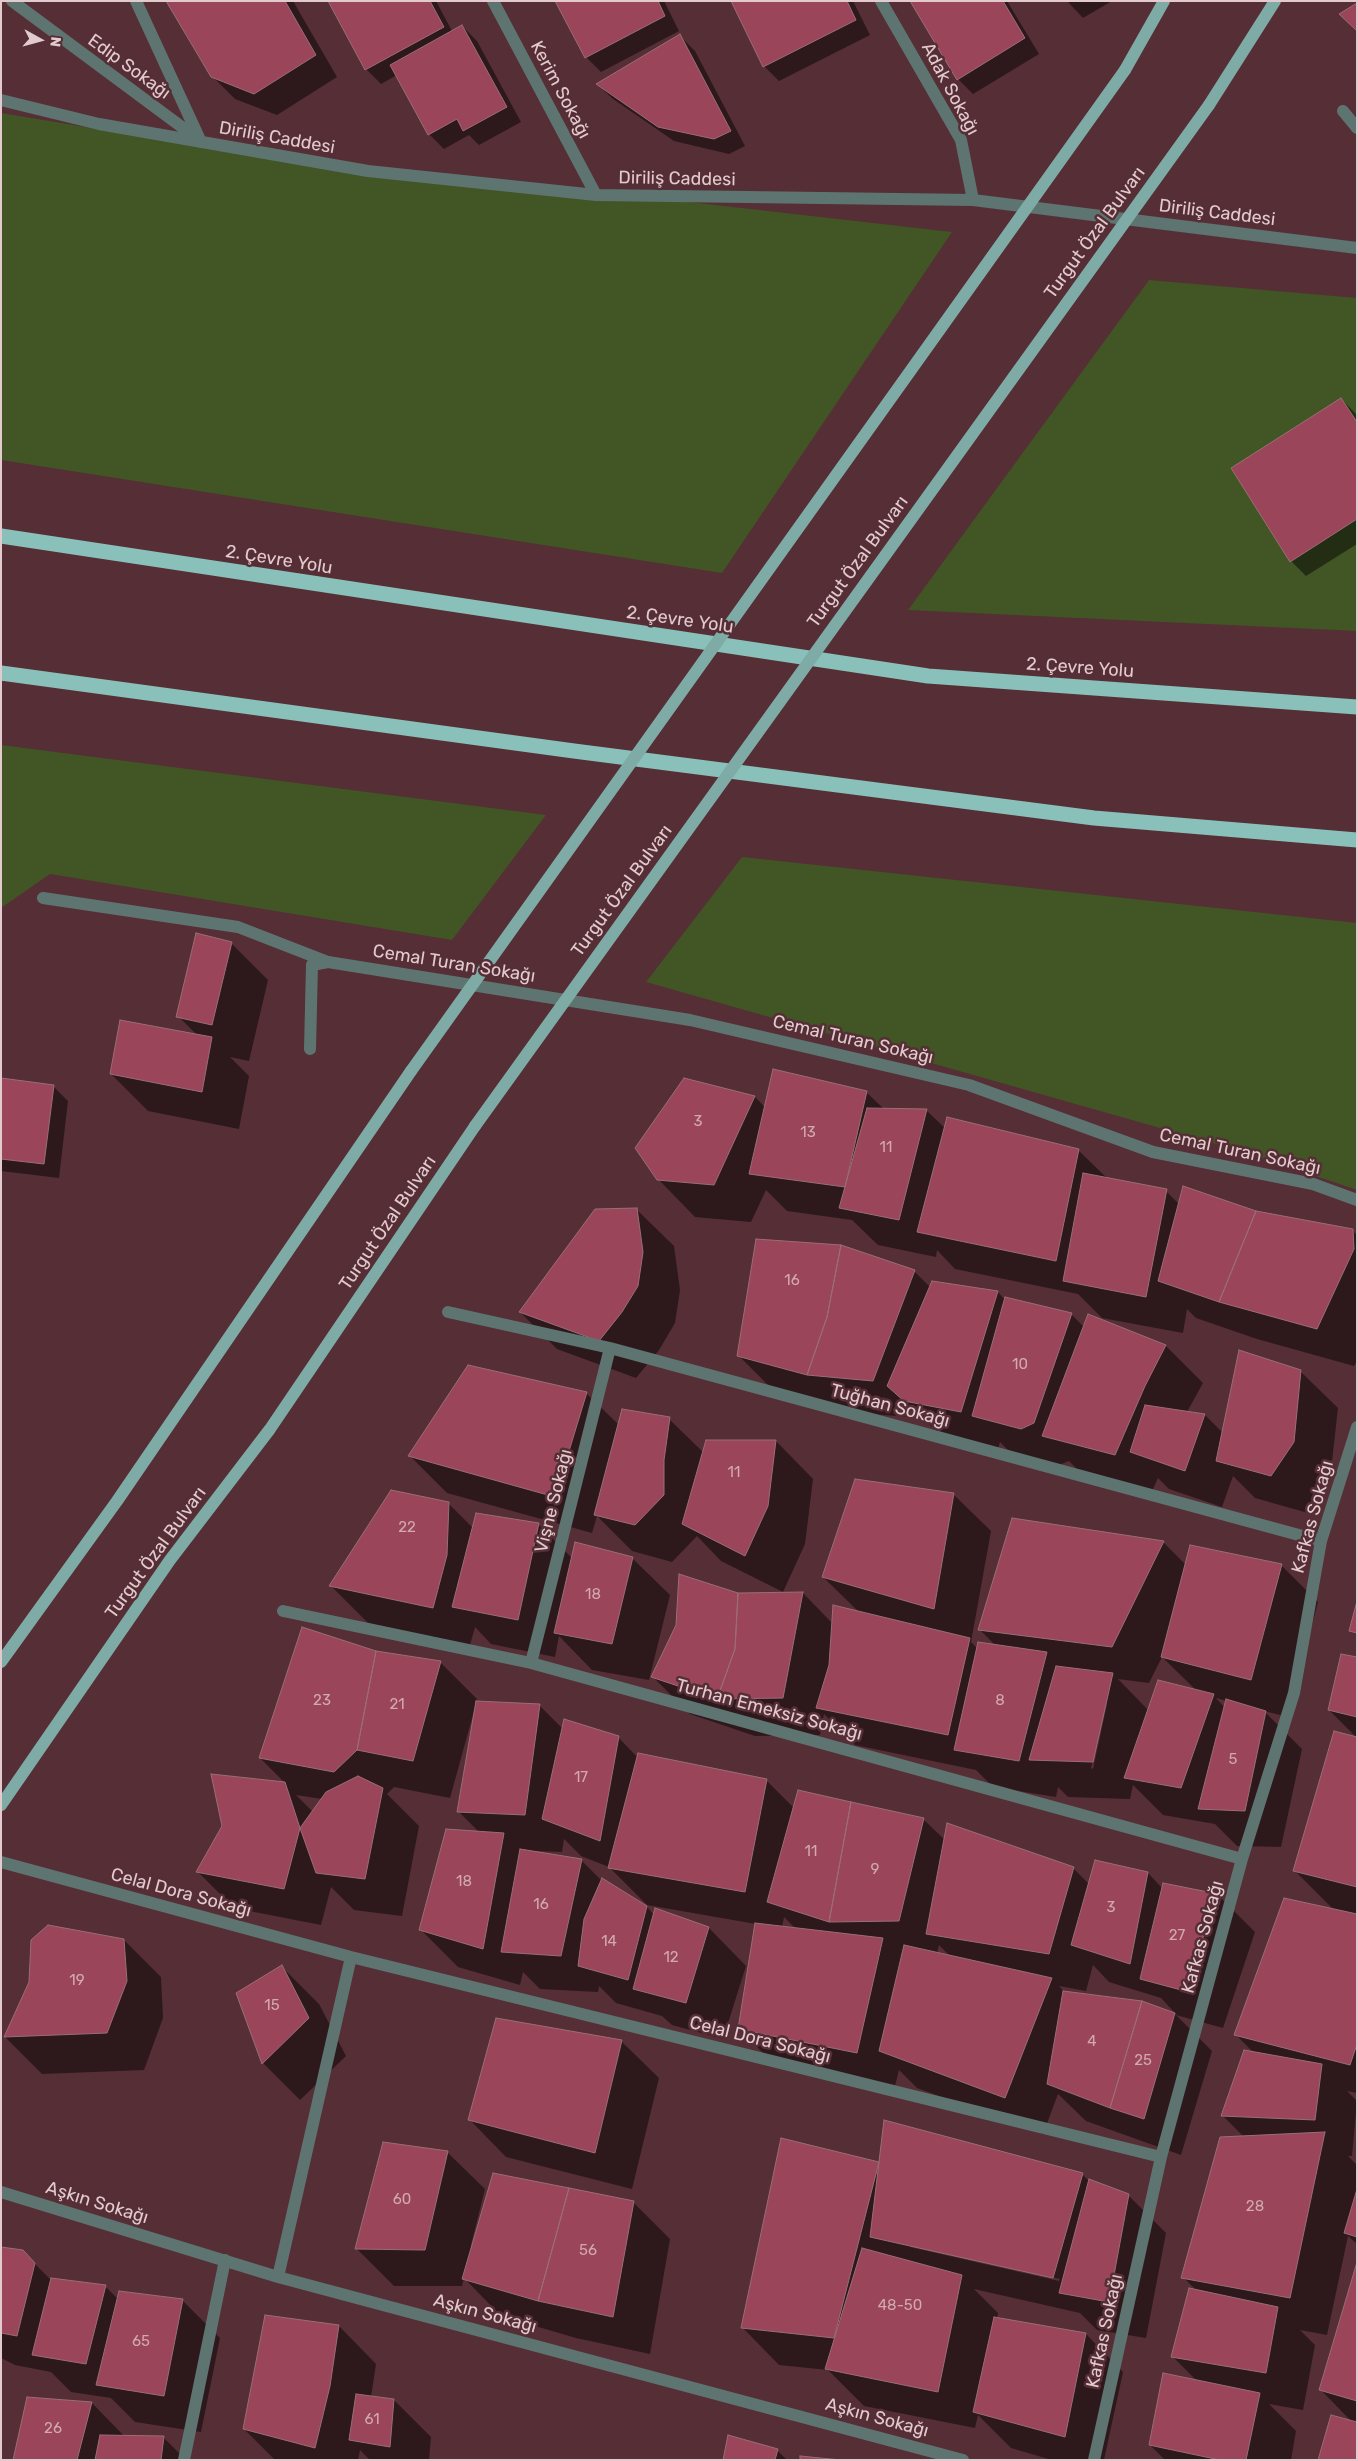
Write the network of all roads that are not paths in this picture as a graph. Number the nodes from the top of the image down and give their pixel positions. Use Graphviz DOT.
graph roads {
  1 [pos="12,1"];
  2 [pos="136,1"];
  3 [pos="493,1"];
  4 [pos="881,1"];
  5 [pos="1164,1"];
  6 [pos="1276,1"];
  7 [pos="1,100"];
  8 [pos="1343,111"];
  9 [pos="1357,128"];
  10 [pos="202,142"];
  11 [pos="596,195"];
  12 [pos="973,200"];
  13 [pos="1357,248"];
  14 [pos="1,536"];
  15 [pos="1,673"];
  16 [pos="1357,707"];
  17 [pos="1357,840"];
  18 [pos="43,898"];
  19 [pos="328,962"];
  20 [pos="310,1049"];
  21 [pos="1357,1200"];
  22 [pos="448,1312"];
  23 [pos="610,1348"];
  24 [pos="1357,1427"];
  25 [pos="1321,1541"];
  26 [pos="283,1611"];
  27 [pos="1,1662"];
  28 [pos="531,1663"];
  29 [pos="1,1804"];
  30 [pos="1242,1859"];
  31 [pos="1,1862"];
  32 [pos="351,1957"];
  33 [pos="1161,2157"];
  34 [pos="1,2192"];
  35 [pos="225,2260"];
  36 [pos="278,2277"];
  37 [pos="184,2460"];
  38 [pos="963,2460"];
  39 [pos="1094,2460"];
  1 -- 10 [label="street, Edip Sokağı"];
  2 -- 10 [label="street"];
  3 -- 11 [label="street, Kerim Sokağı"];
  4 -- 12 [label="street, Adak Sokağı"];
  5 -- 27 [label="main road, bridge"];
  6 -- 29 [label="main road, Turgut Özal Bulvarı, bridge"];
  7 -- 10 [label="street, Diriliş Caddesi"];
  8 -- 9 [label="street"];
  10 -- 11 [label="street, Diriliş Caddesi"];
  11 -- 12 [label="street, Diriliş Caddesi"];
  12 -- 13 [label="street, Diriliş Caddesi"];
  14 -- 16 [label="highway, 2. Çevre Yolu"];
  15 -- 17 [label="highway"];
  18 -- 19 [label="street, Cemal Turan Sokağı"];
  19 -- 20 [label="street"];
  19 -- 21 [label="street, Cemal Turan Sokağı"];
  22 -- 23 [label="street, Tuğhan Sokağı"];
  23 -- 25 [label="street, Tuğhan Sokağı"];
  23 -- 28 [label="street, Vişne Sokağı"];
  24 -- 25 [label="street, Kafkas Sokağı"];
  25 -- 30 [label="street, Kafkas Sokağı"];
  26 -- 28 [label="street, Turhan Emeksiz Sokağı"];
  28 -- 30 [label="street, Turhan Emeksiz Sokağı"];
  30 -- 33 [label="street, Kafkas Sokağı"];
  31 -- 32 [label="street, Celal Dora Sokağı"];
  32 -- 33 [label="street, Celal Dora Sokağı"];
  32 -- 36 [label="street"];
  33 -- 39 [label="street, Kafkas Sokağı"];
  34 -- 35 [label="street, Aşkın Sokağı"];
  35 -- 36 [label="street, Aşkın Sokağı"];
  35 -- 37 [label="street"];
  36 -- 38 [label="street, Aşkın Sokağı"];
}
